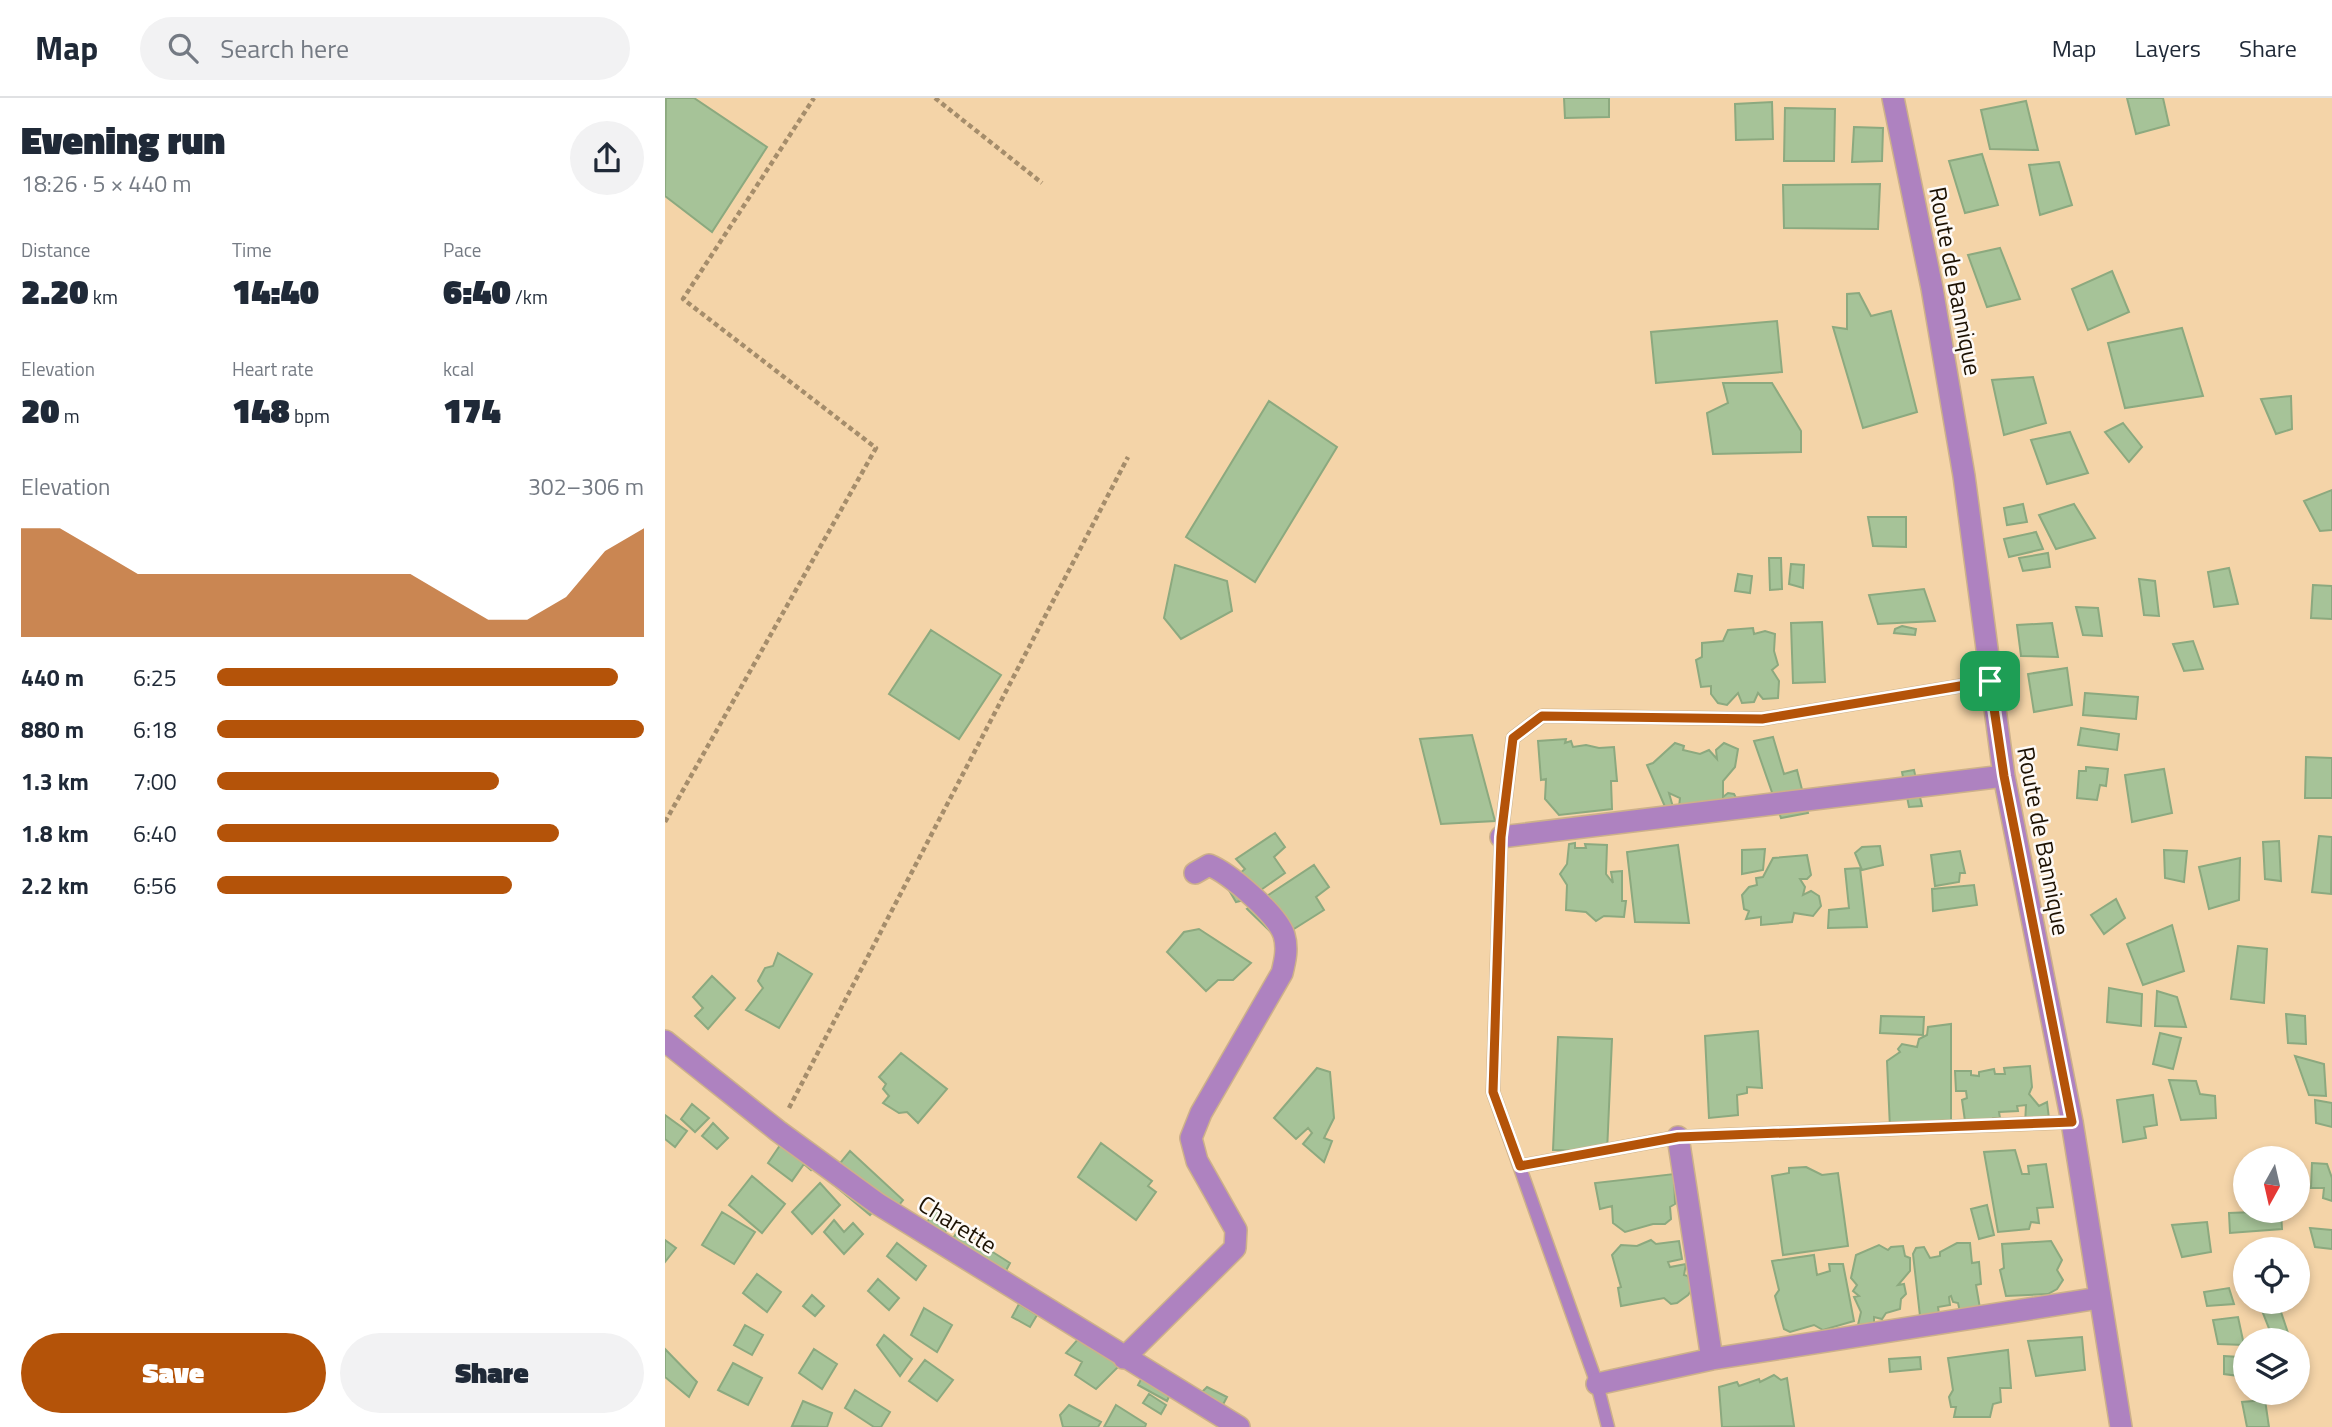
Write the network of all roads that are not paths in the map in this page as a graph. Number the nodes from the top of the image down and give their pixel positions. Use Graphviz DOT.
graph roads {
  1 [pos="1893,98"];
  2 [pos="1990,681"];
  3 [pos="2004,776"];
  4 [pos="1501,837"];
  5 [pos="1195,873"];
  6 [pos="665,1041"];
  7 [pos="2072,1122"];
  8 [pos="1678,1137"];
  9 [pos="1520,1166"];
  10 [pos="2099,1298"];
  11 [pos="1124,1358"];
  12 [pos="1712,1359"];
  13 [pos="1597,1384"];
  14 [pos="1239,1427"];
  15 [pos="1608,1427"];
  16 [pos="2121,1427"];
  1 -- 2 [label="street, Route de Bannique"];
  2 -- 3 [label="street, Route de Bannique"];
  2 -- 4 [label="lane"];
  3 -- 4 [label="street"];
  3 -- 7 [label="street, Route de Bannique"];
  4 -- 9 [label="lane"];
  5 -- 11 [label="street"];
  6 -- 11 [label="street, Charette"];
  7 -- 8 [label="lane"];
  7 -- 10 [label="street, Route de Bannique"];
  8 -- 9 [label="lane"];
  8 -- 12 [label="street"];
  9 -- 13 [label="lane"];
  10 -- 12 [label="street"];
  10 -- 16 [label="street, Route de Bannique"];
  11 -- 14 [label="street, Charette"];
  12 -- 13 [label="street"];
  13 -- 15 [label="lane"];
}
